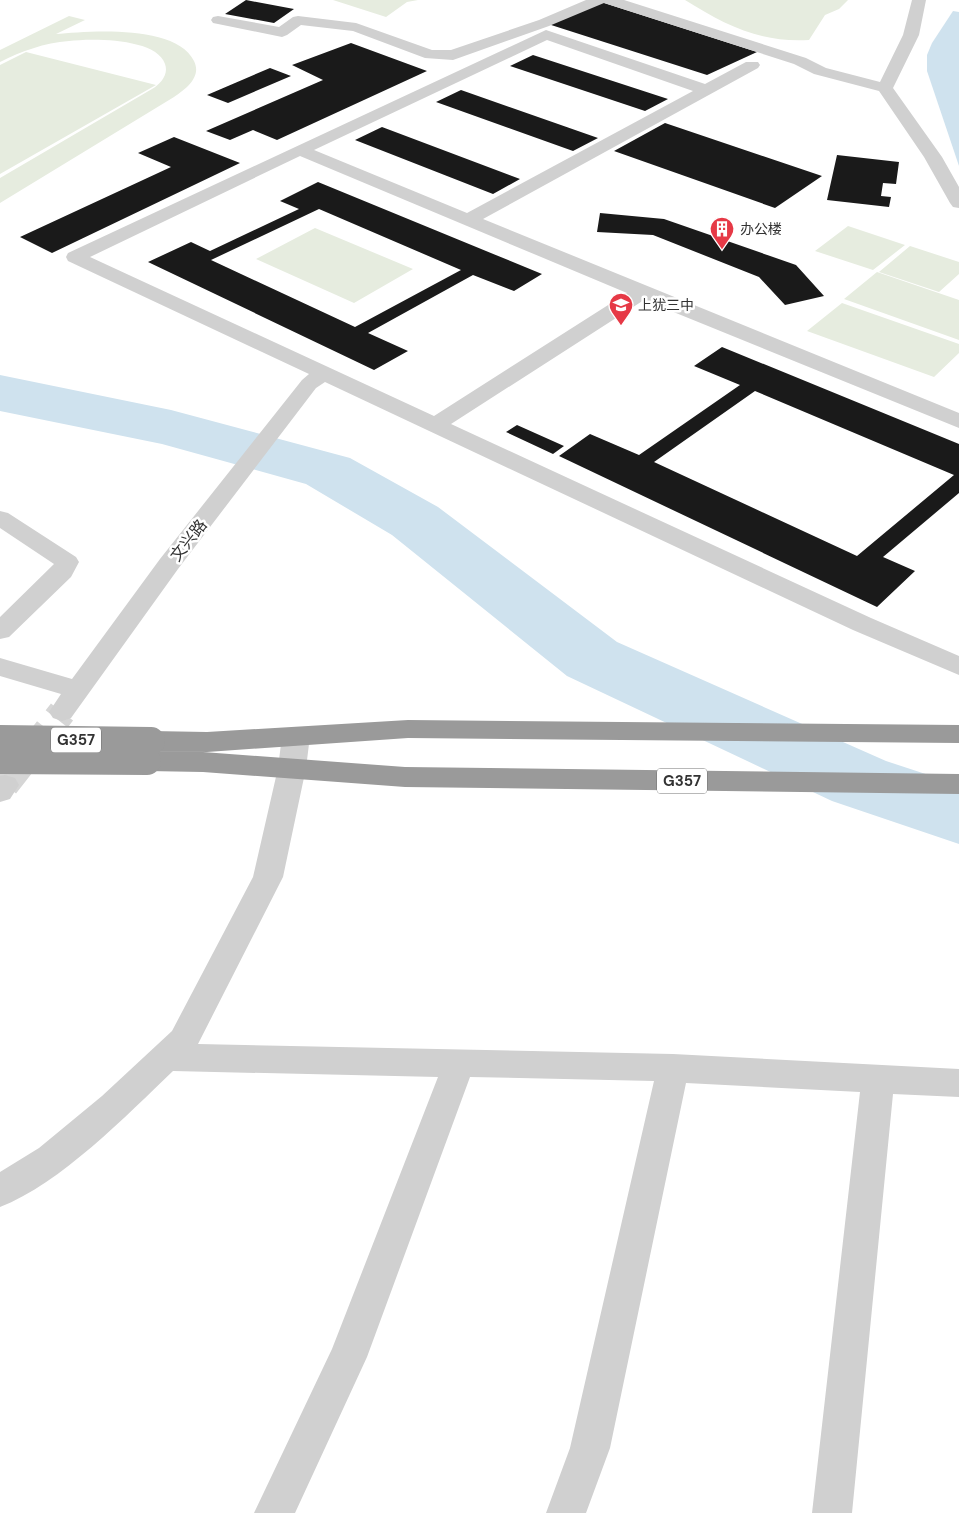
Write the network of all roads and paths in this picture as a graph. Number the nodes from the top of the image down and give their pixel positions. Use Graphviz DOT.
graph roads {
  1 [pos="599,0"];
  2 [pos="609,0"];
  3 [pos="919,0"];
  4 [pos="218,20"];
  5 [pos="752,65"];
  6 [pos="885,88"];
  7 [pos="707,90"];
  8 [pos="300,150"];
  9 [pos="959,203"];
  10 [pos="468,220"];
  11 [pos="642,292"];
  12 [pos="316,379"];
  13 [pos="959,421"];
  14 [pos="435,425"];
  15 [pos="0,518"];
  16 [pos="0,631"];
  17 [pos="959,666"];
  18 [pos="0,667"];
  19 [pos="78,690"];
  20 [pos="62,712"];
  21 [pos="959,734"];
  22 [pos="296,736"];
  23 [pos="0,739"];
  24 [pos="149,751"];
  25 [pos="292,768"];
  26 [pos="2,779"];
  27 [pos="959,784"];
  28 [pos="166,1057"];
  29 [pos="459,1064"];
  30 [pos="674,1068"];
  31 [pos="878,1079"];
  32 [pos="959,1083"];
  33 [pos="0,1191"];
  34 [pos="274,1513"];
  35 [pos="566,1513"];
  36 [pos="832,1513"];
  1 -- 4 [label="street"];
  2 -- 6 [label="street"];
  3 -- 6 [label="street"];
  5 -- 7 [label="street"];
  6 -- 9 [label="street"];
  7 -- 8 [label="street"];
  7 -- 10 [label="street"];
  8 -- 10 [label="street"];
  8 -- 12 [label="street"];
  10 -- 11 [label="street"];
  11 -- 13 [label="street"];
  11 -- 14 [label="street"];
  12 -- 14 [label="street"];
  12 -- 19 [label="street, 文兴路"];
  14 -- 17 [label="street"];
  15 -- 16 [label="street"];
  18 -- 19 [label="street"];
  19 -- 20 [label="street, 文兴路"];
  21 -- 22 [label="highway, G357"];
  22 -- 24 [label="highway, G357"];
  22 -- 25 [label="street"];
  23 -- 24 [label="highway, G357, bridge"];
  24 -- 25 [label="highway, G357"];
  24 -- 26 [label="highway, G357, bridge"];
  25 -- 27 [label="highway, G357"];
  25 -- 28 [label="street"];
  28 -- 29 [label="street"];
  28 -- 33 [label="street"];
  29 -- 30 [label="street"];
  29 -- 34 [label="street"];
  30 -- 31 [label="street"];
  30 -- 35 [label="street"];
  31 -- 32 [label="street"];
  31 -- 36 [label="street"];
}
